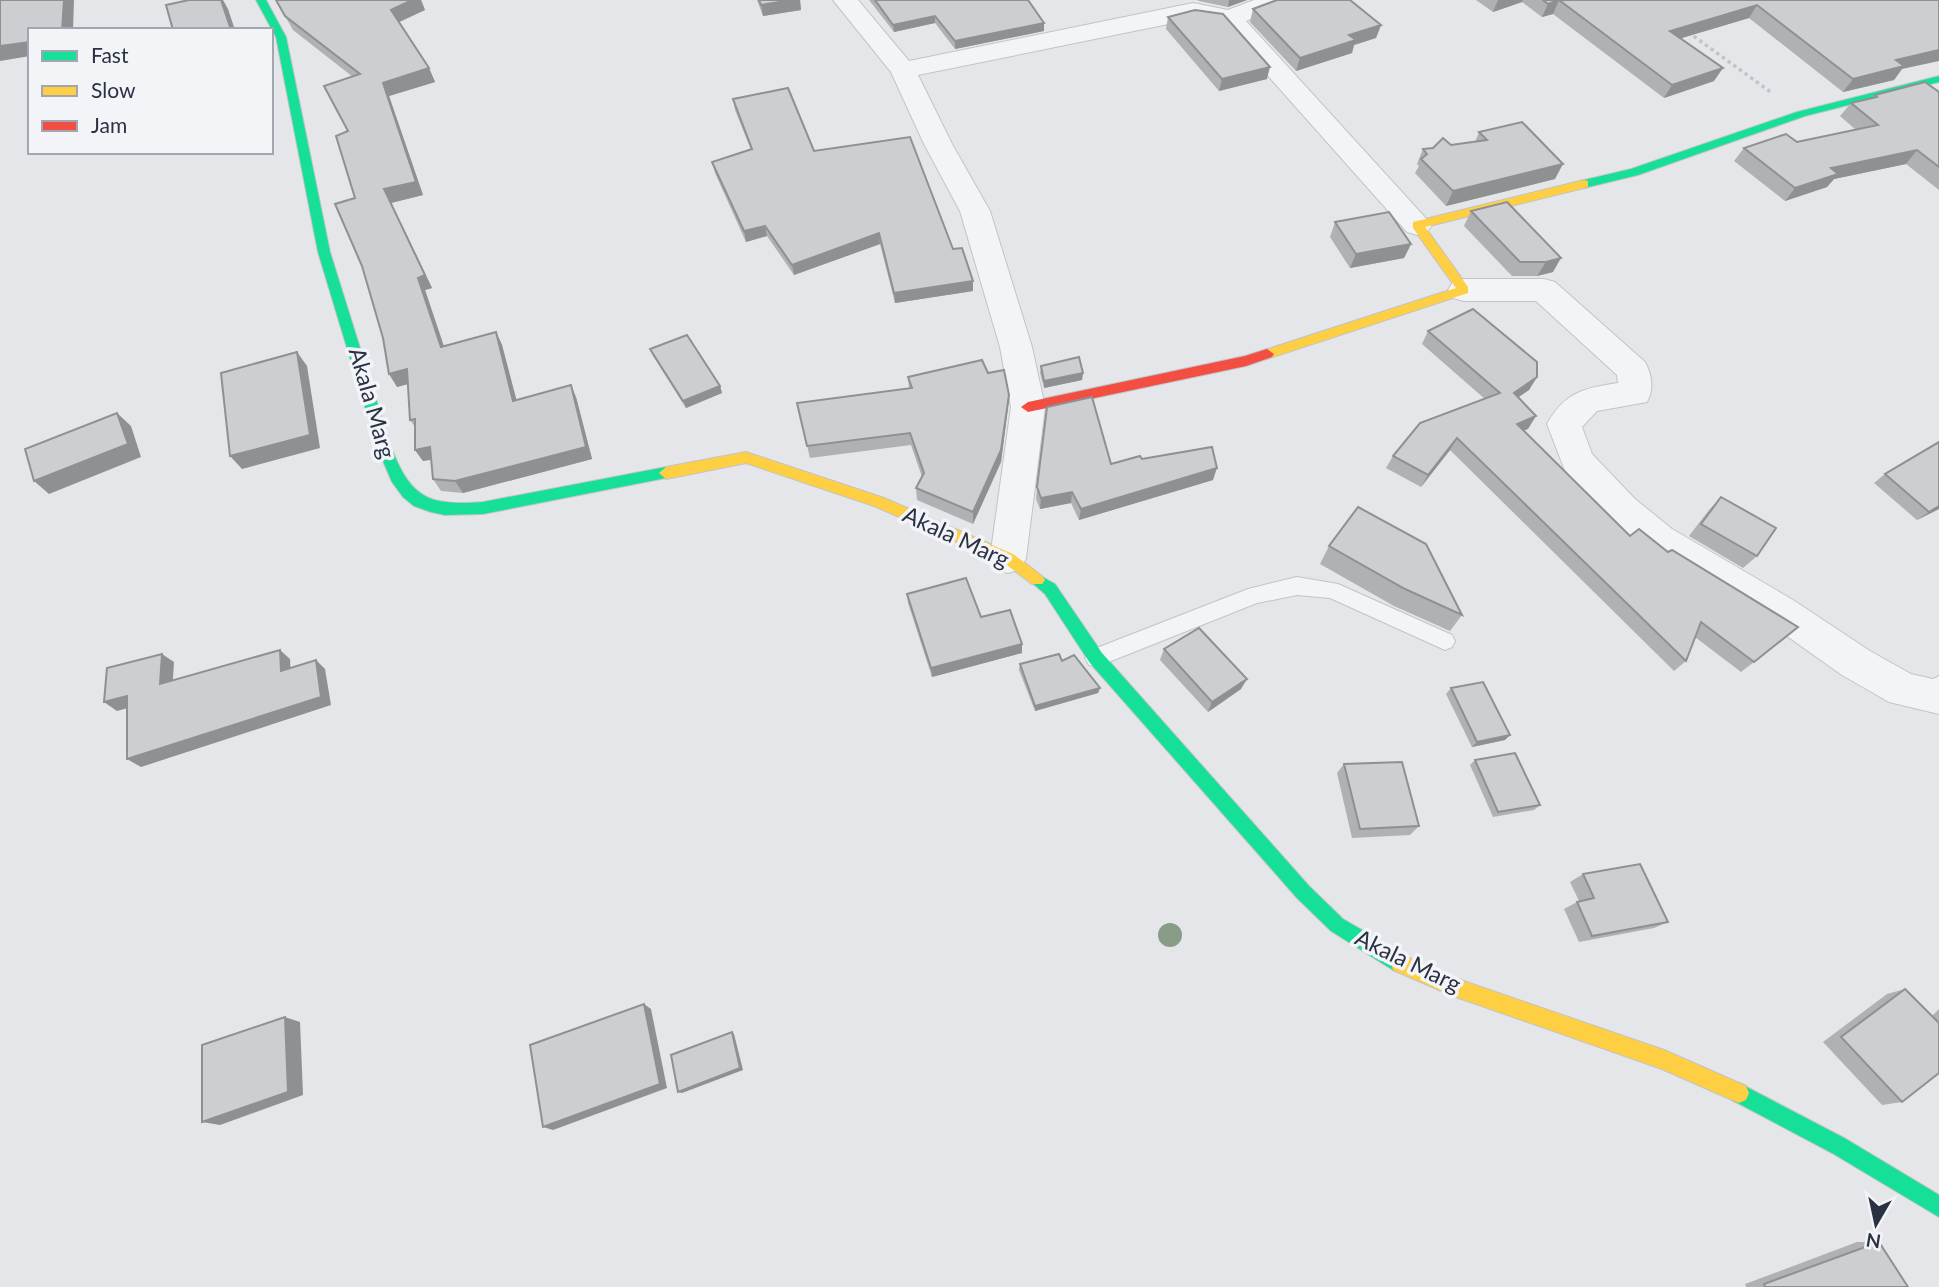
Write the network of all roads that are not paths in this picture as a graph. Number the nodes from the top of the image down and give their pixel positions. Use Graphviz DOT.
graph roads {
  1 [pos="261,0"];
  2 [pos="845,0"];
  3 [pos="1277,0"];
  4 [pos="1230,18"];
  5 [pos="903,70"];
  6 [pos="1939,79"];
  7 [pos="1417,225"];
  8 [pos="1464,290"];
  9 [pos="1028,407"];
  10 [pos="1008,558"];
  11 [pos="1445,641"];
  12 [pos="1096,657"];
  13 [pos="1939,694"];
  14 [pos="1939,1207"];
  1 -- 10 [label="main road, Akala Marg"];
  2 -- 5 [label="street"];
  3 -- 4 [label="street"];
  4 -- 5 [label="street"];
  4 -- 7 [label="street"];
  5 -- 9 [label="street"];
  6 -- 7 [label="main road"];
  7 -- 8 [label="main road"];
  8 -- 9 [label="main road"];
  8 -- 13 [label="street"];
  9 -- 10 [label="street"];
  10 -- 12 [label="main road, Akala Marg"];
  11 -- 12 [label="lane"];
  12 -- 14 [label="main road, Akala Marg"];
}
